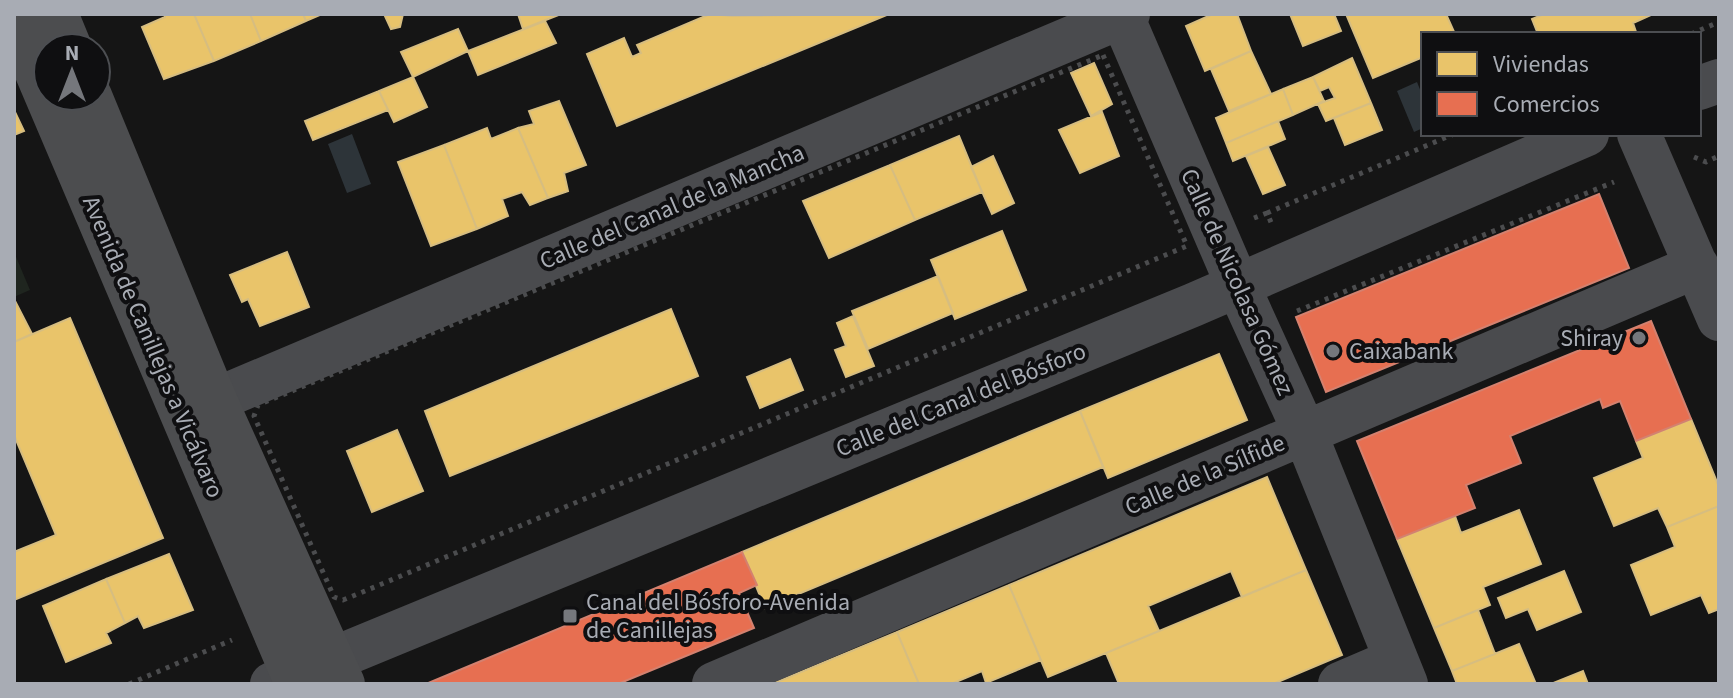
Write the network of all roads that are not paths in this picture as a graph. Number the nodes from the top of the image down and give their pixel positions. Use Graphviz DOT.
graph roads {
  1 [pos="1124,15"];
  2 [pos="14,19"];
  3 [pos="97,112"];
  4 [pos="1582,136"];
  5 [pos="1646,150"];
  6 [pos="1697,266"];
  7 [pos="1238,286"];
  8 [pos="1719,319"];
  9 [pos="215,400"];
  10 [pos="1305,433"];
  11 [pos="1401,672"];
  12 [pos="307,677"];
  13 [pos="714,684"];
  14 [pos="1340,684"];
  1 -- 7 [label="street, Calle de Nicolasa Gómez"];
  1 -- 9 [label="street, Calle del Canal de la Mancha"];
  2 -- 12 [label="main road, Avenida de Canillejas a Vicálvaro"];
  3 -- 9 [label="main road, Avenida de Canillejas a Vicálvaro"];
  4 -- 7 [label="street, Calle del Canal del Bósforo"];
  5 -- 6 [label="street"];
  6 -- 8 [label="street"];
  6 -- 10 [label="street, Calle de la Sílfide"];
  7 -- 10 [label="street, Calle de Nicolasa Gómez"];
  7 -- 12 [label="street, Calle del Canal del Bósforo"];
  9 -- 12 [label="main road, Avenida de Canillejas a Vicálvaro"];
  10 -- 11 [label="street, Calle de Nicolasa Gómez"];
  10 -- 13 [label="street, Calle de la Sílfide"];
  11 -- 14 [label="street"];
}
